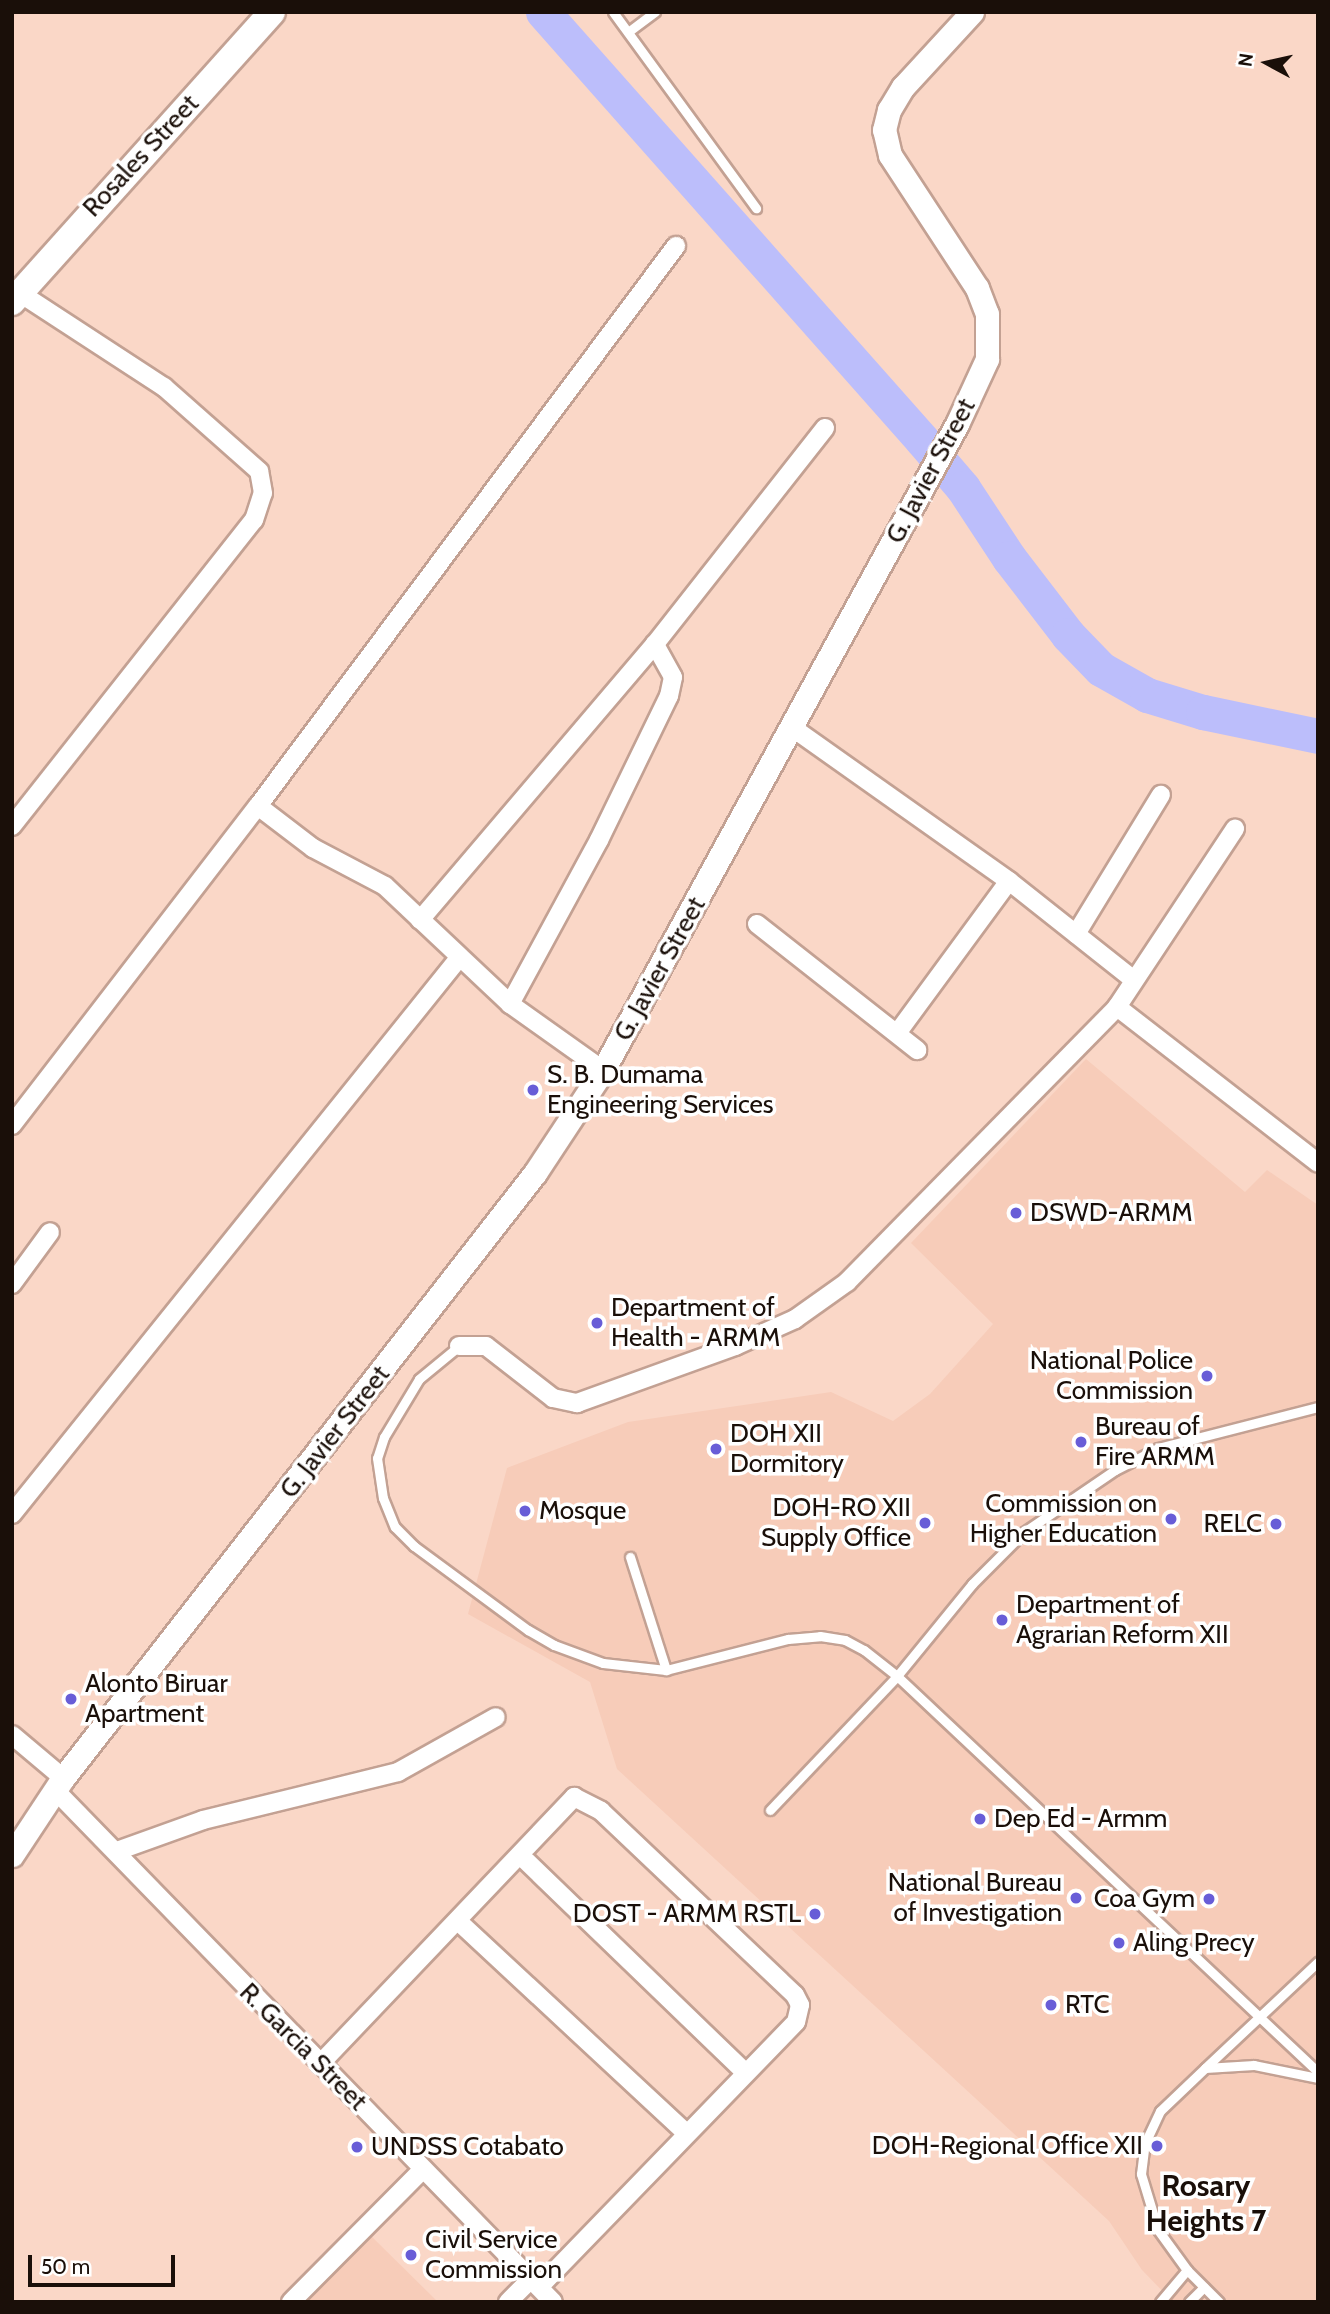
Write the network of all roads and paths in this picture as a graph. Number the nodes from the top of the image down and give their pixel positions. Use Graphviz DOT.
graph roads {
  1 [pos="272,12"];
  2 [pos="613,12"];
  3 [pos="655,12"];
  4 [pos="962,16"];
  5 [pos="628,32"];
  6 [pos="756,208"];
  7 [pos="676,246"];
  8 [pos="16,298"];
  9 [pos="825,428"];
  10 [pos="655,644"];
  11 [pos="793,728"];
  12 [pos="1161,795"];
  13 [pos="258,806"];
  14 [pos="12,826"];
  15 [pos="1235,829"];
  16 [pos="1009,881"];
  17 [pos="420,920"];
  18 [pos="757,924"];
  19 [pos="1076,934"];
  20 [pos="458,959"];
  21 [pos="1134,980"];
  22 [pos="510,1004"];
  23 [pos="1117,1007"];
  24 [pos="898,1032"];
  25 [pos="917,1049"];
  26 [pos="603,1070"];
  27 [pos="12,1125"];
  28 [pos="1318,1163"];
  29 [pos="50,1232"];
  30 [pos="12,1284"];
  31 [pos="459,1346"];
  32 [pos="1318,1407"];
  33 [pos="12,1514"];
  34 [pos="630,1557"];
  35 [pos="666,1670"];
  36 [pos="897,1676"];
  37 [pos="496,1717"];
  38 [pos="12,1735"];
  39 [pos="59,1784"];
  40 [pos="770,1810"];
  41 [pos="117,1851"];
  42 [pos="12,1855"];
  43 [pos="521,1856"];
  44 [pos="459,1922"];
  45 [pos="1318,1962"];
  46 [pos="1261,2017"];
  47 [pos="320,2064"];
  48 [pos="1205,2068"];
  49 [pos="744,2071"];
  50 [pos="1318,2072"];
  51 [pos="1318,2078"];
  52 [pos="687,2134"];
  53 [pos="423,2169"];
  54 [pos="1187,2270"];
  55 [pos="535,2283"];
  56 [pos="1204,2287"];
  57 [pos="291,2302"];
  58 [pos="508,2302"];
  59 [pos="553,2302"];
  60 [pos="1160,2302"];
  61 [pos="1189,2302"];
  62 [pos="1219,2302"];
  1 -- 8 [label="main road, Rosales Street"];
  2 -- 5 [label="lane"];
  3 -- 5 [label="lane"];
  4 -- 11 [label="street, G. Javier Street"];
  5 -- 6 [label="lane"];
  7 -- 13 [label="street"];
  8 -- 14 [label="street"];
  9 -- 10 [label="street"];
  10 -- 17 [label="street"];
  10 -- 22 [label="street"];
  11 -- 16 [label="street"];
  11 -- 26 [label="street, G. Javier Street"];
  12 -- 19 [label="street"];
  13 -- 17 [label="street"];
  13 -- 27 [label="street"];
  15 -- 21 [label="street"];
  16 -- 19 [label="street"];
  16 -- 24 [label="street"];
  17 -- 20 [label="street"];
  18 -- 24 [label="street"];
  19 -- 21 [label="street"];
  20 -- 22 [label="street"];
  20 -- 33 [label="street"];
  21 -- 23 [label="street"];
  22 -- 26 [label="street"];
  23 -- 28 [label="street"];
  23 -- 31 [label="street"];
  24 -- 25 [label="street"];
  26 -- 39 [label="street, G. Javier Street"];
  29 -- 30 [label="street"];
  31 -- 35 [label="lane"];
  32 -- 36 [label="lane"];
  34 -- 35 [label="lane"];
  35 -- 36 [label="lane"];
  36 -- 40 [label="lane"];
  36 -- 46 [label="lane"];
  37 -- 41 [label="street"];
  38 -- 39 [label="street, R. Garcia Street"];
  39 -- 41 [label="street, R. Garcia Street"];
  39 -- 42 [label="street, G. Javier Street"];
  41 -- 47 [label="street, R. Garcia Street"];
  43 -- 44 [label="street"];
  43 -- 49 [label="street"];
  43 -- 49 [label="street"];
  44 -- 47 [label="street"];
  44 -- 52 [label="street"];
  45 -- 46 [label="lane"];
  46 -- 48 [label="lane"];
  46 -- 50 [label="lane"];
  47 -- 53 [label="street, R. Garcia Street"];
  48 -- 51 [label="lane"];
  48 -- 54 [label="lane"];
  49 -- 52 [label="street"];
  52 -- 55 [label="street"];
  53 -- 55 [label="street, R. Garcia Street"];
  53 -- 57 [label="street"];
  54 -- 56 [label="lane"];
  54 -- 60 [label="lane"];
  55 -- 58 [label="street"];
  55 -- 59 [label="street, R. Garcia Street"];
  56 -- 61 [label="lane"];
  56 -- 62 [label="lane"];
}
